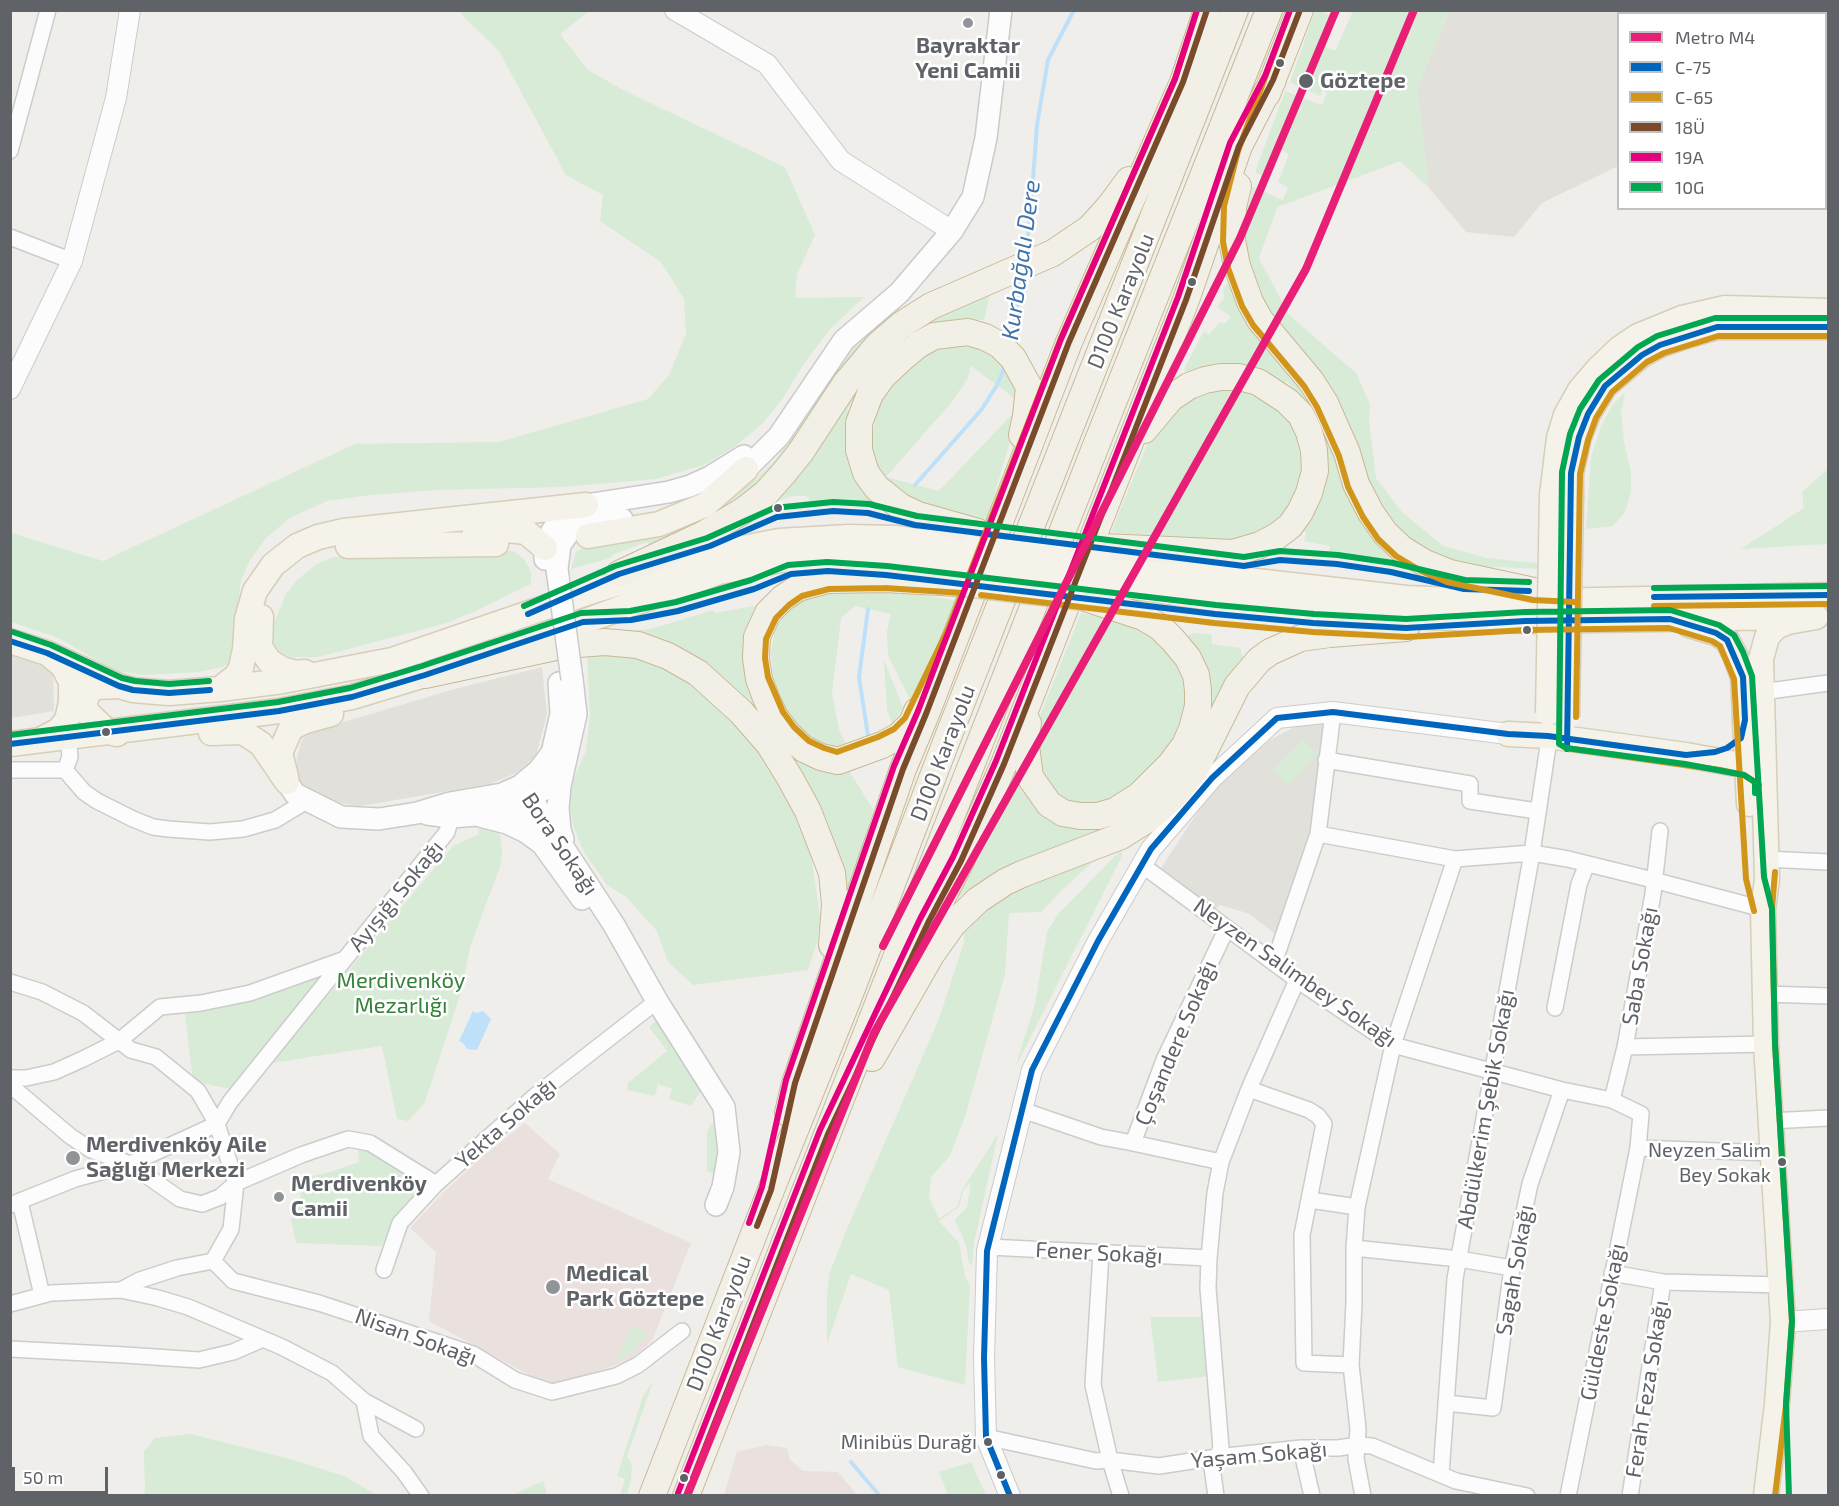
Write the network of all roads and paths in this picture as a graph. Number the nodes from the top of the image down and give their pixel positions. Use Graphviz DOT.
graph roads {
  1 [pos="48,10"];
  2 [pos="130,10"];
  3 [pos="675,10"];
  4 [pos="1001,10"];
  5 [pos="1207,10"];
  6 [pos="1219,10"];
  7 [pos="1235,10"];
  8 [pos="1269,10"];
  9 [pos="1300,10"];
  10 [pos="1273,80"];
  11 [pos="1183,82"];
  12 [pos="1171,111"];
  13 [pos="10,151"];
  14 [pos="952,231"];
  15 [pos="10,237"];
  16 [pos="72,261"];
  17 [pos="1828,311"];
  18 [pos="1828,327"];
  19 [pos="10,389"];
  20 [pos="807,391"];
  21 [pos="746,469"];
  22 [pos="1120,472"];
  23 [pos="1561,496"];
  24 [pos="1008,503"];
  25 [pos="586,504"];
  26 [pos="917,520"];
  27 [pos="588,536"];
  28 [pos="517,544"];
  29 [pos="348,546"];
  30 [pos="545,548"];
  31 [pos="968,557"];
  32 [pos="551,571"];
  33 [pos="1095,572"];
  34 [pos="619,574"];
  35 [pos="1534,591"];
  36 [pos="1828,595"];
  37 [pos="1656,598"];
  38 [pos="527,614"];
  39 [pos="1822,617"];
  40 [pos="1670,619"];
  41 [pos="1525,621"];
  42 [pos="1406,628"];
  43 [pos="956,633"];
  44 [pos="10,641"];
  45 [pos="47,653"];
  46 [pos="337,671"];
  47 [pos="425,675"];
  48 [pos="565,681"];
  49 [pos="1828,683"];
  50 [pos="119,686"];
  51 [pos="1035,688"];
  52 [pos="220,689"];
  53 [pos="1762,692"];
  54 [pos="1333,712"];
  55 [pos="1745,720"];
  56 [pos="108,732"];
  57 [pos="1508,734"];
  58 [pos="1558,734"];
  59 [pos="52,738"];
  60 [pos="10,744"];
  61 [pos="1686,755"];
  62 [pos="1326,760"];
  63 [pos="566,763"];
  64 [pos="10,770"];
  65 [pos="65,770"];
  66 [pos="1753,778"];
  67 [pos="287,782"];
  68 [pos="524,796"];
  69 [pos="308,800"];
  70 [pos="1537,811"];
  71 [pos="417,813"];
  72 [pos="477,815"];
  73 [pos="449,825"];
  74 [pos="1659,831"];
  75 [pos="1318,834"];
  76 [pos="543,845"];
  77 [pos="1532,852"];
  78 [pos="1455,859"];
  79 [pos="1766,859"];
  80 [pos="573,861"];
  81 [pos="1828,862"];
  82 [pos="1587,864"];
  83 [pos="1142,865"];
  84 [pos="1653,880"];
  85 [pos="1764,909"];
  86 [pos="1227,928"];
  87 [pos="345,959"];
  88 [pos="1274,963"];
  89 [pos="1297,980"];
  90 [pos="10,982"];
  91 [pos="827,989"];
  92 [pos="1766,994"];
  93 [pos="1828,996"];
  94 [pos="657,1000"];
  95 [pos="1555,1008"];
  96 [pos="119,1041"];
  97 [pos="1766,1044"];
  98 [pos="1393,1045"];
  99 [pos="1625,1047"];
  100 [pos="1492,1071"];
  101 [pos="10,1078"];
  102 [pos="10,1085"];
  103 [pos="1249,1089"];
  104 [pos="1562,1090"];
  105 [pos="1612,1100"];
  106 [pos="1022,1110"];
  107 [pos="1828,1118"];
  108 [pos="1770,1121"];
  109 [pos="217,1124"];
  110 [pos="828,1134"];
  111 [pos="1133,1143"];
  112 [pos="1638,1148"];
  113 [pos="1772,1153"];
  114 [pos="1221,1162"];
  115 [pos="130,1164"];
  116 [pos="236,1183"];
  117 [pos="436,1184"];
  118 [pos="771,1190"];
  119 [pos="1310,1200"];
  120 [pos="15,1203"];
  121 [pos="716,1205"];
  122 [pos="1357,1207"];
  123 [pos="989,1247"];
  124 [pos="1354,1248"];
  125 [pos="1101,1253"];
  126 [pos="1209,1258"];
  127 [pos="1459,1259"];
  128 [pos="213,1261"];
  129 [pos="1512,1268"];
  130 [pos="384,1270"];
  131 [pos="1612,1273"];
  132 [pos="1663,1282"];
  133 [pos="1781,1286"];
  134 [pos="121,1290"];
  135 [pos="42,1295"];
  136 [pos="10,1304"];
  137 [pos="1828,1319"];
  138 [pos="1783,1322"];
  139 [pos="682,1331"];
  140 [pos="264,1339"];
  141 [pos="10,1349"];
  142 [pos="1351,1365"];
  143 [pos="364,1401"];
  144 [pos="1446,1403"];
  145 [pos="1777,1404"];
  146 [pos="416,1429"];
  147 [pos="986,1437"];
  148 [pos="1358,1445"];
  149 [pos="1301,1448"];
  150 [pos="1217,1457"];
  151 [pos="1110,1460"];
  152 [pos="1441,1474"];
  153 [pos="1457,1488"];
  154 [pos="421,1496"];
  155 [pos="652,1496"];
  156 [pos="686,1496"];
  157 [pos="1010,1496"];
  158 [pos="1121,1496"];
  159 [pos="1216,1496"];
  160 [pos="1312,1496"];
  161 [pos="1363,1496"];
  162 [pos="1527,1496"];
  163 [pos="1568,1496"];
  164 [pos="1630,1496"];
  165 [pos="1766,1496"];
  166 [pos="1780,1496"];
  1 -- 13 [label="street"];
  2 -- 16 [label="street"];
  3 -- 14 [label="street"];
  4 -- 14 [label="main road"];
  5 -- 11 [label="highway"];
  6 -- 11 [label="highway"];
  7 -- 118 [label="highway, D100 Karayolu"];
  8 -- 110 [label="highway, D100 Karayolu"];
  9 -- 10 [label="highway"];
  10 -- 22 [label="highway"];
  10 -- 35 [label="highway"];
  11 -- 12 [label="highway"];
  12 -- 24 [label="highway"];
  12 -- 34 [label="highway"];
  14 -- 20 [label="main road"];
  15 -- 16 [label="street"];
  16 -- 19 [label="street"];
  17 -- 23 [label="main road"];
  18 -- 23 [label="main road"];
  20 -- 21 [label="main road"];
  20 -- 25 [label="main road"];
  21 -- 27 [label="main road"];
  21 -- 32 [label="main road"];
  22 -- 33 [label="highway"];
  22 -- 51 [label="highway"];
  23 -- 58 [label="main road, bridge"];
  24 -- 26 [label="highway"];
  24 -- 43 [label="highway"];
  25 -- 30 [label="main road"];
  25 -- 52 [label="main road"];
  26 -- 31 [label="highway"];
  26 -- 34 [label="main road"];
  28 -- 29 [label="main road"];
  29 -- 30 [label="main road"];
  29 -- 46 [label="main road"];
  30 -- 32 [label="main road"];
  31 -- 33 [label="main road, bridge"];
  31 -- 33 [label="main road, bridge"];
  31 -- 38 [label="main road"];
  31 -- 43 [label="highway"];
  31 -- 47 [label="main road"];
  32 -- 48 [label="main road"];
  33 -- 35 [label="main road"];
  33 -- 37 [label="main road"];
  33 -- 41 [label="main road"];
  33 -- 42 [label="main road"];
  33 -- 51 [label="highway"];
  34 -- 38 [label="main road"];
  35 -- 37 [label="main road"];
  36 -- 37 [label="main road"];
  38 -- 46 [label="main road"];
  39 -- 40 [label="main road"];
  39 -- 53 [label="main road"];
  40 -- 41 [label="main road"];
  40 -- 55 [label="main road"];
  41 -- 42 [label="main road"];
  42 -- 110 [label="highway"];
  43 -- 91 [label="highway"];
  44 -- 45 [label="main road"];
  45 -- 50 [label="main road"];
  45 -- 59 [label="main road"];
  46 -- 52 [label="main road"];
  47 -- 56 [label="main road"];
  47 -- 67 [label="main road"];
  47 -- 91 [label="highway"];
  48 -- 63 [label="main road"];
  48 -- 68 [label="main road"];
  49 -- 53 [label="street"];
  50 -- 52 [label="main road"];
  50 -- 56 [label="main road"];
  51 -- 110 [label="highway"];
  53 -- 66 [label="main road"];
  54 -- 57 [label="street"];
  54 -- 62 [label="street"];
  54 -- 83 [label="street"];
  55 -- 61 [label="main road"];
  55 -- 66 [label="main road"];
  56 -- 59 [label="main road"];
  56 -- 67 [label="main road"];
  57 -- 58 [label="main road"];
  58 -- 61 [label="main road"];
  58 -- 66 [label="main road"];
  58 -- 70 [label="street, Abdülkerim Şebik Sokağı"];
  59 -- 60 [label="main road"];
  59 -- 65 [label="street"];
  61 -- 66 [label="main road"];
  62 -- 70 [label="street"];
  62 -- 75 [label="street"];
  63 -- 68 [label="main road"];
  63 -- 80 [label="main road"];
  64 -- 65 [label="street"];
  65 -- 69 [label="street"];
  66 -- 79 [label="main road"];
  66 -- 85 [label="main road"];
  67 -- 69 [label="main road"];
  68 -- 71 [label="main road"];
  68 -- 72 [label="main road"];
  68 -- 76 [label="main road, Bora Sokağı"];
  68 -- 80 [label="main road, Bora Sokağı"];
  69 -- 71 [label="main road"];
  70 -- 77 [label="street, Abdülkerim Şebik Sokağı"];
  71 -- 73 [label="main road"];
  72 -- 73 [label="main road"];
  72 -- 76 [label="main road"];
  73 -- 87 [label="street, Ayışığı Sokağı"];
  74 -- 84 [label="street, Saba Sokağı"];
  75 -- 78 [label="street"];
  75 -- 88 [label="street"];
  76 -- 94 [label="main road, Bora Sokağı"];
  77 -- 78 [label="street"];
  77 -- 82 [label="street"];
  77 -- 100 [label="street, Abdülkerim Şebik Sokağı"];
  78 -- 98 [label="street"];
  79 -- 81 [label="street"];
  79 -- 85 [label="main road"];
  80 -- 94 [label="main road, Bora Sokağı"];
  82 -- 84 [label="street"];
  82 -- 95 [label="street"];
  83 -- 86 [label="street, Neyzen Salimbey Sokağı"];
  83 -- 106 [label="street"];
  84 -- 85 [label="street"];
  84 -- 99 [label="street, Saba Sokağı"];
  85 -- 92 [label="main road"];
  86 -- 88 [label="street, Neyzen Salimbey Sokağı"];
  86 -- 111 [label="street, Çoşandere Sokağı"];
  87 -- 96 [label="street, Ayışığı Sokağı"];
  87 -- 109 [label="street"];
  88 -- 89 [label="street, Neyzen Salimbey Sokağı"];
  89 -- 98 [label="street, Neyzen Salimbey Sokağı"];
  89 -- 103 [label="street"];
  90 -- 96 [label="street"];
  91 -- 118 [label="highway"];
  92 -- 93 [label="street"];
  92 -- 97 [label="main road"];
  94 -- 117 [label="street, Yekta Sokağı"];
  94 -- 121 [label="main road, Bora Sokağı"];
  96 -- 101 [label="street, Ayışığı Sokağı"];
  96 -- 109 [label="street"];
  97 -- 99 [label="street"];
  97 -- 108 [label="main road"];
  98 -- 100 [label="street, Neyzen Salimbey Sokağı"];
  98 -- 122 [label="street"];
  99 -- 105 [label="street, Saba Sokağı"];
  100 -- 104 [label="street, Neyzen Salimbey Sokağı"];
  100 -- 127 [label="street, Abdülkerim Şebik Sokağı"];
  102 -- 115 [label="street"];
  103 -- 114 [label="street"];
  103 -- 119 [label="street"];
  104 -- 105 [label="street, Neyzen Salimbey Sokağı"];
  104 -- 129 [label="street, Sagah Sokağı"];
  105 -- 112 [label="street, Neyzen Salimbey Sokağı"];
  106 -- 111 [label="street"];
  106 -- 123 [label="street"];
  107 -- 108 [label="street"];
  108 -- 113 [label="main road"];
  109 -- 115 [label="street"];
  109 -- 116 [label="street"];
  110 -- 156 [label="highway, D100 Karayolu"];
  111 -- 114 [label="street, Çoşandere Sokağı"];
  112 -- 113 [label="street"];
  112 -- 131 [label="street, Güldeste Sokağı"];
  113 -- 133 [label="main road"];
  114 -- 126 [label="street"];
  115 -- 116 [label="street"];
  115 -- 120 [label="street"];
  116 -- 117 [label="street"];
  116 -- 128 [label="street"];
  117 -- 130 [label="street, Yekta Sokağı"];
  118 -- 155 [label="highway, D100 Karayolu"];
  119 -- 122 [label="street"];
  119 -- 142 [label="street"];
  120 -- 135 [label="street"];
  122 -- 124 [label="street"];
  123 -- 125 [label="street, Fener Sokağı"];
  123 -- 147 [label="street"];
  124 -- 127 [label="street"];
  124 -- 142 [label="street"];
  125 -- 126 [label="street, Fener Sokağı"];
  125 -- 151 [label="street"];
  126 -- 150 [label="street"];
  127 -- 129 [label="street"];
  127 -- 144 [label="street, Abdülkerim Şebik Sokağı"];
  128 -- 134 [label="street"];
  128 -- 139 [label="street, Nisan Sokağı"];
  129 -- 144 [label="street, Sagah Sokağı"];
  131 -- 132 [label="street"];
  131 -- 163 [label="street, Güldeste Sokağı"];
  132 -- 133 [label="street"];
  132 -- 164 [label="street, Ferah Feza Sokağı"];
  133 -- 138 [label="main road"];
  134 -- 135 [label="street"];
  134 -- 140 [label="street"];
  135 -- 136 [label="street"];
  137 -- 138 [label="street"];
  138 -- 145 [label="main road"];
  140 -- 141 [label="street"];
  140 -- 143 [label="street"];
  142 -- 148 [label="street"];
  143 -- 146 [label="street"];
  143 -- 154 [label="street"];
  144 -- 152 [label="street, Abdülkerim Şebik Sokağı"];
  145 -- 165 [label="main road"];
  145 -- 166 [label="main road"];
  147 -- 151 [label="street, Yaşam Sokağı"];
  147 -- 157 [label="street"];
  148 -- 149 [label="street, Yaşam Sokağı"];
  148 -- 152 [label="street, Yaşam Sokağı"];
  148 -- 161 [label="street"];
  149 -- 150 [label="street, Yaşam Sokağı"];
  149 -- 160 [label="street"];
  150 -- 151 [label="street, Yaşam Sokağı"];
  150 -- 159 [label="street"];
  151 -- 158 [label="street"];
  152 -- 153 [label="street, Yaşam Sokağı"];
  153 -- 162 [label="street, Yaşam Sokağı"];
}
